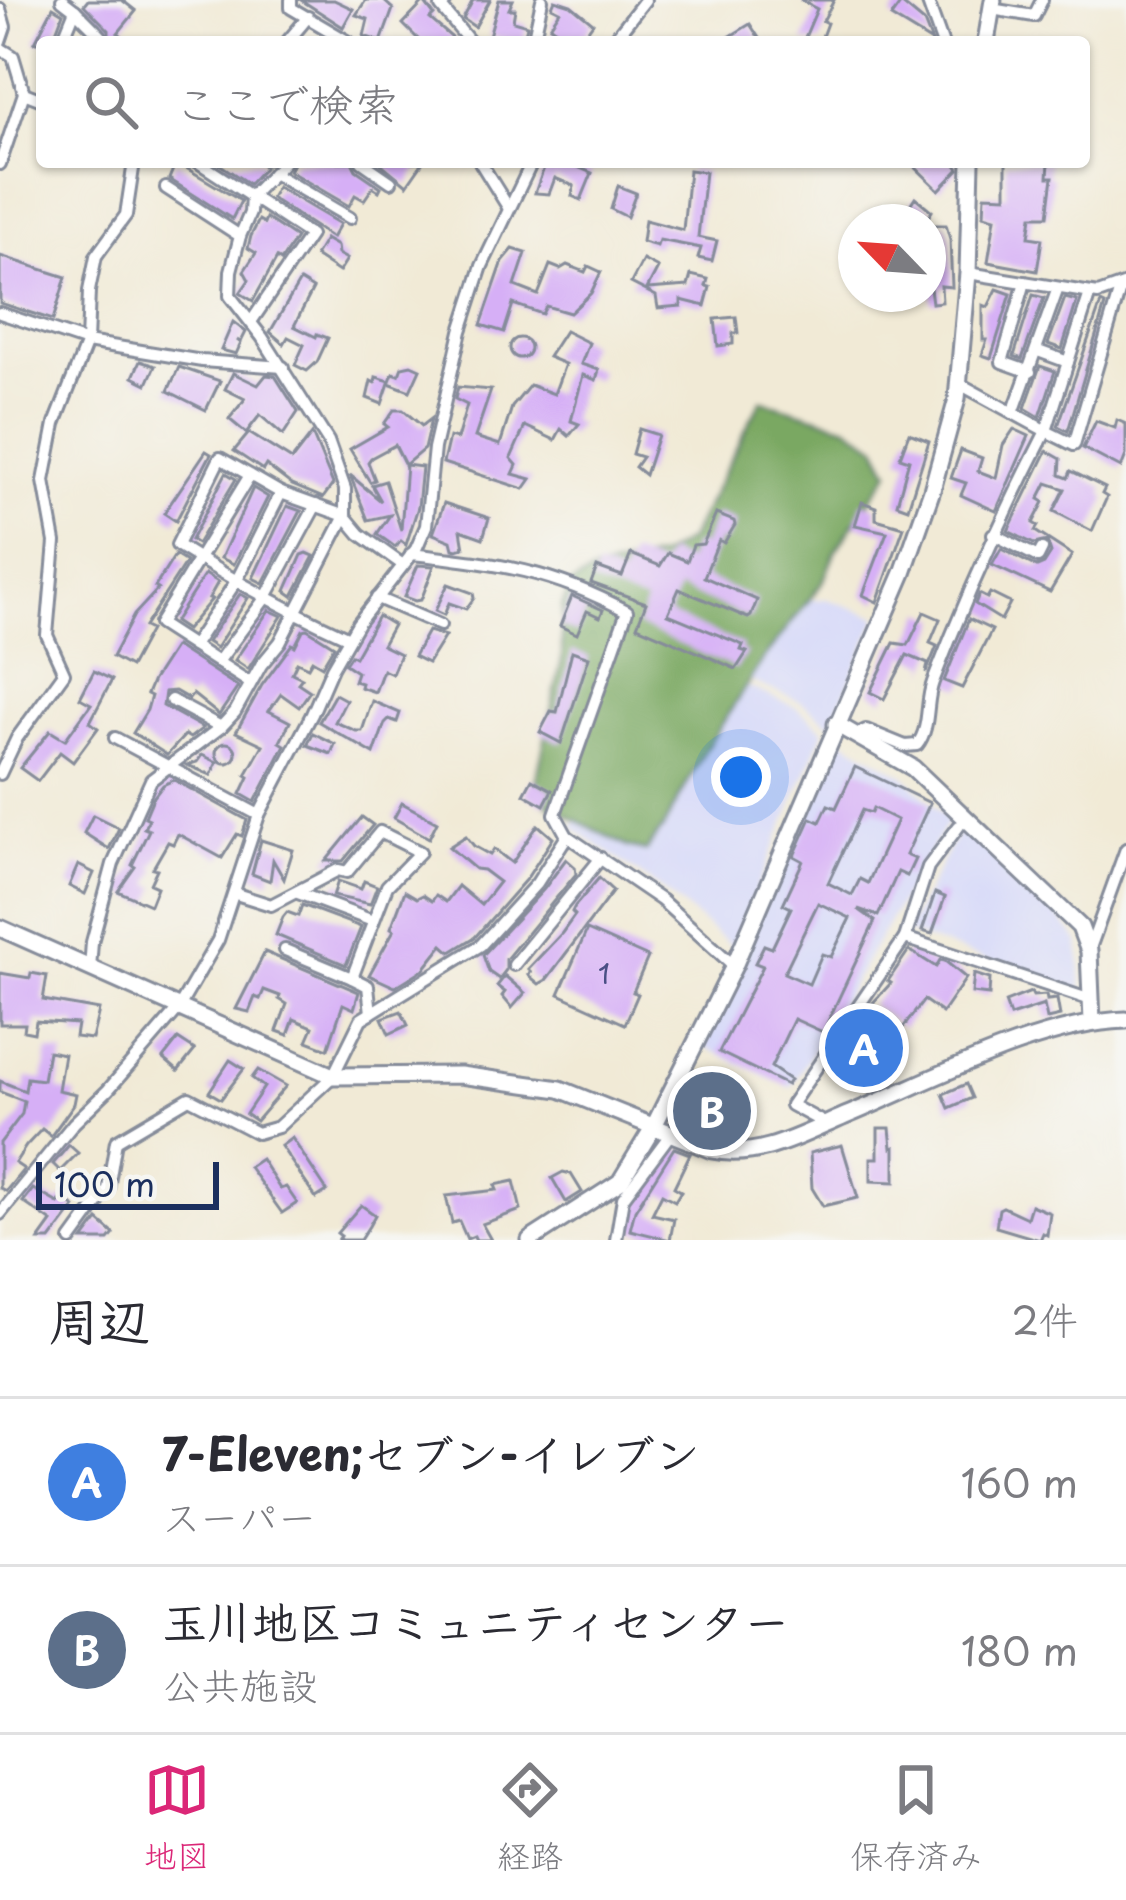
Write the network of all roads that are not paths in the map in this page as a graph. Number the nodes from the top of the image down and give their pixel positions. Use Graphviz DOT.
graph roads {
  1 [pos="62,0"];
  2 [pos="291,0"];
  3 [pos="542,0"];
  4 [pos="645,0"];
  5 [pos="927,0"];
  6 [pos="1042,0"];
  7 [pos="442,2"];
  8 [pos="2,5"];
  9 [pos="992,5"];
  10 [pos="75,10"];
  11 [pos="308,17"];
  12 [pos="64,36"];
  13 [pos="101,36"];
  14 [pos="292,36"];
  15 [pos="339,36"];
  16 [pos="466,36"];
  17 [pos="534,36"];
  18 [pos="617,36"];
  19 [pos="940,36"];
  20 [pos="987,36"];
  21 [pos="0,45"];
  22 [pos="24,93"];
  23 [pos="36,98"];
  24 [pos="0,164"];
  25 [pos="133,168"];
  26 [pos="207,168"];
  27 [pos="278,168"];
  28 [pos="371,168"];
  29 [pos="485,168"];
  30 [pos="529,168"];
  31 [pos="971,168"];
  32 [pos="273,173"];
  33 [pos="391,182"];
  34 [pos="166,188"];
  35 [pos="251,196"];
  36 [pos="508,207"];
  37 [pos="350,218"];
  38 [pos="240,236"];
  39 [pos="968,273"];
  40 [pos="1025,282"];
  41 [pos="1123,286"];
  42 [pos="1058,288"];
  43 [pos="1090,293"];
  44 [pos="0,313"];
  45 [pos="251,322"];
  46 [pos="87,342"];
  47 [pos="1038,351"];
  48 [pos="1068,362"];
  49 [pos="283,368"];
  50 [pos="1030,372"];
  51 [pos="958,383"];
  52 [pos="1013,413"];
  53 [pos="1046,431"];
  54 [pos="250,475"];
  55 [pos="281,493"];
  56 [pos="316,505"];
  57 [pos="346,516"];
  58 [pos="993,534"];
  59 [pos="1042,549"];
  60 [pos="407,559"];
  61 [pos="201,560"];
  62 [pos="237,580"];
  63 [pos="266,597"];
  64 [pos="376,598"];
  65 [pos="296,614"];
  66 [pos="440,625"];
  67 [pos="349,638"];
  68 [pos="193,646"];
  69 [pos="218,662"];
  70 [pos="250,683"];
  71 [pos="171,700"];
  72 [pos="836,724"];
  73 [pos="221,728"];
  74 [pos="858,734"];
  75 [pos="115,738"];
  76 [pos="169,766"];
  77 [pos="0,774"];
  78 [pos="260,815"];
  79 [pos="959,826"];
  80 [pos="568,836"];
  81 [pos="1126,849"];
  82 [pos="601,858"];
  83 [pos="236,893"];
  84 [pos="298,893"];
  85 [pos="373,921"];
  86 [pos="0,928"];
  87 [pos="905,938"];
  88 [pos="285,950"];
  89 [pos="1089,951"];
  90 [pos="514,965"];
  91 [pos="734,966"];
  92 [pos="90,969"];
  93 [pos="352,978"];
  94 [pos="1091,1000"];
  95 [pos="178,1009"];
  96 [pos="371,1013"];
  97 [pos="1126,1020"];
  98 [pos="1092,1022"];
  99 [pos="333,1076"];
  100 [pos="826,1124"];
  101 [pos="654,1126"];
  102 [pos="672,1132"];
  103 [pos="1,1211"];
  104 [pos="541,1238"];
  105 [pos="70,1240"];
  106 [pos="616,1240"];
  1 -- 10 [label="street"];
  2 -- 11 [label="street"];
  3 -- 17 [label="street"];
  4 -- 18 [label="street"];
  5 -- 19 [label="street"];
  6 -- 9 [label="street"];
  7 -- 16 [label="street"];
  8 -- 21 [label="street"];
  9 -- 20 [label="street"];
  10 -- 12 [label="street"];
  10 -- 13 [label="street"];
  11 -- 14 [label="street"];
  11 -- 15 [label="street"];
  21 -- 22 [label="street"];
  22 -- 23 [label="street"];
  22 -- 24 [label="street"];
  25 -- 46 [label="street"];
  26 -- 35 [label="street"];
  27 -- 32 [label="street"];
  28 -- 33 [label="street"];
  29 -- 36 [label="street"];
  30 -- 36 [label="street"];
  31 -- 39 [label="street"];
  32 -- 35 [label="street"];
  32 -- 37 [label="street"];
  34 -- 38 [label="street"];
  35 -- 38 [label="street"];
  35 -- 45 [label="street"];
  36 -- 60 [label="street"];
  38 -- 45 [label="street"];
  39 -- 40 [label="street"];
  39 -- 51 [label="street"];
  40 -- 42 [label="street"];
  40 -- 50 [label="street"];
  41 -- 43 [label="street"];
  41 -- 53 [label="street"];
  42 -- 43 [label="street"];
  42 -- 47 [label="street"];
  43 -- 48 [label="street"];
  44 -- 46 [label="street"];
  45 -- 49 [label="street"];
  46 -- 49 [label="street"];
  46 -- 77 [label="street"];
  47 -- 48 [label="street"];
  47 -- 50 [label="street"];
  48 -- 53 [label="street"];
  49 -- 57 [label="street"];
  50 -- 52 [label="street"];
  51 -- 52 [label="street"];
  51 -- 72 [label="street"];
  52 -- 53 [label="street"];
  53 -- 58 [label="street"];
  54 -- 55 [label="street"];
  54 -- 61 [label="street"];
  54 -- 61 [label="street"];
  55 -- 56 [label="street"];
  55 -- 62 [label="street"];
  56 -- 57 [label="street"];
  56 -- 63 [label="street"];
  57 -- 60 [label="street"];
  57 -- 65 [label="street"];
  58 -- 59 [label="street"];
  58 -- 74 [label="street"];
  60 -- 64 [label="street"];
  60 -- 80 [label="street"];
  61 -- 62 [label="street"];
  61 -- 68 [label="street"];
  62 -- 63 [label="street"];
  62 -- 68 [label="street"];
  63 -- 65 [label="street"];
  63 -- 69 [label="street"];
  64 -- 66 [label="street"];
  64 -- 67 [label="street"];
  65 -- 67 [label="street"];
  65 -- 70 [label="street"];
  67 -- 78 [label="street"];
  68 -- 69 [label="street"];
  69 -- 70 [label="street"];
  70 -- 73 [label="street"];
  71 -- 73 [label="street"];
  72 -- 74 [label="street"];
  72 -- 91 [label="street"];
  73 -- 76 [label="street"];
  74 -- 89 [label="street"];
  75 -- 76 [label="street"];
  76 -- 78 [label="street"];
  76 -- 92 [label="street"];
  78 -- 83 [label="street"];
  79 -- 87 [label="street"];
  80 -- 82 [label="street"];
  80 -- 96 [label="street"];
  81 -- 89 [label="street"];
  82 -- 90 [label="street"];
  82 -- 91 [label="street"];
  83 -- 84 [label="street"];
  83 -- 95 [label="street"];
  84 -- 85 [label="street"];
  84 -- 85 [label="street"];
  85 -- 93 [label="street"];
  86 -- 92 [label="street"];
  87 -- 94 [label="street"];
  87 -- 100 [label="street"];
  88 -- 93 [label="street"];
  89 -- 94 [label="street"];
  91 -- 101 [label="street"];
  92 -- 95 [label="street"];
  93 -- 96 [label="street"];
  94 -- 98 [label="street"];
  95 -- 99 [label="street"];
  95 -- 103 [label="street"];
  96 -- 99 [label="street"];
  97 -- 98 [label="street"];
  98 -- 100 [label="street"];
  99 -- 101 [label="street"];
  99 -- 105 [label="street"];
  100 -- 102 [label="street"];
  101 -- 102 [label="street"];
  101 -- 104 [label="street"];
  102 -- 106 [label="street"];
}
